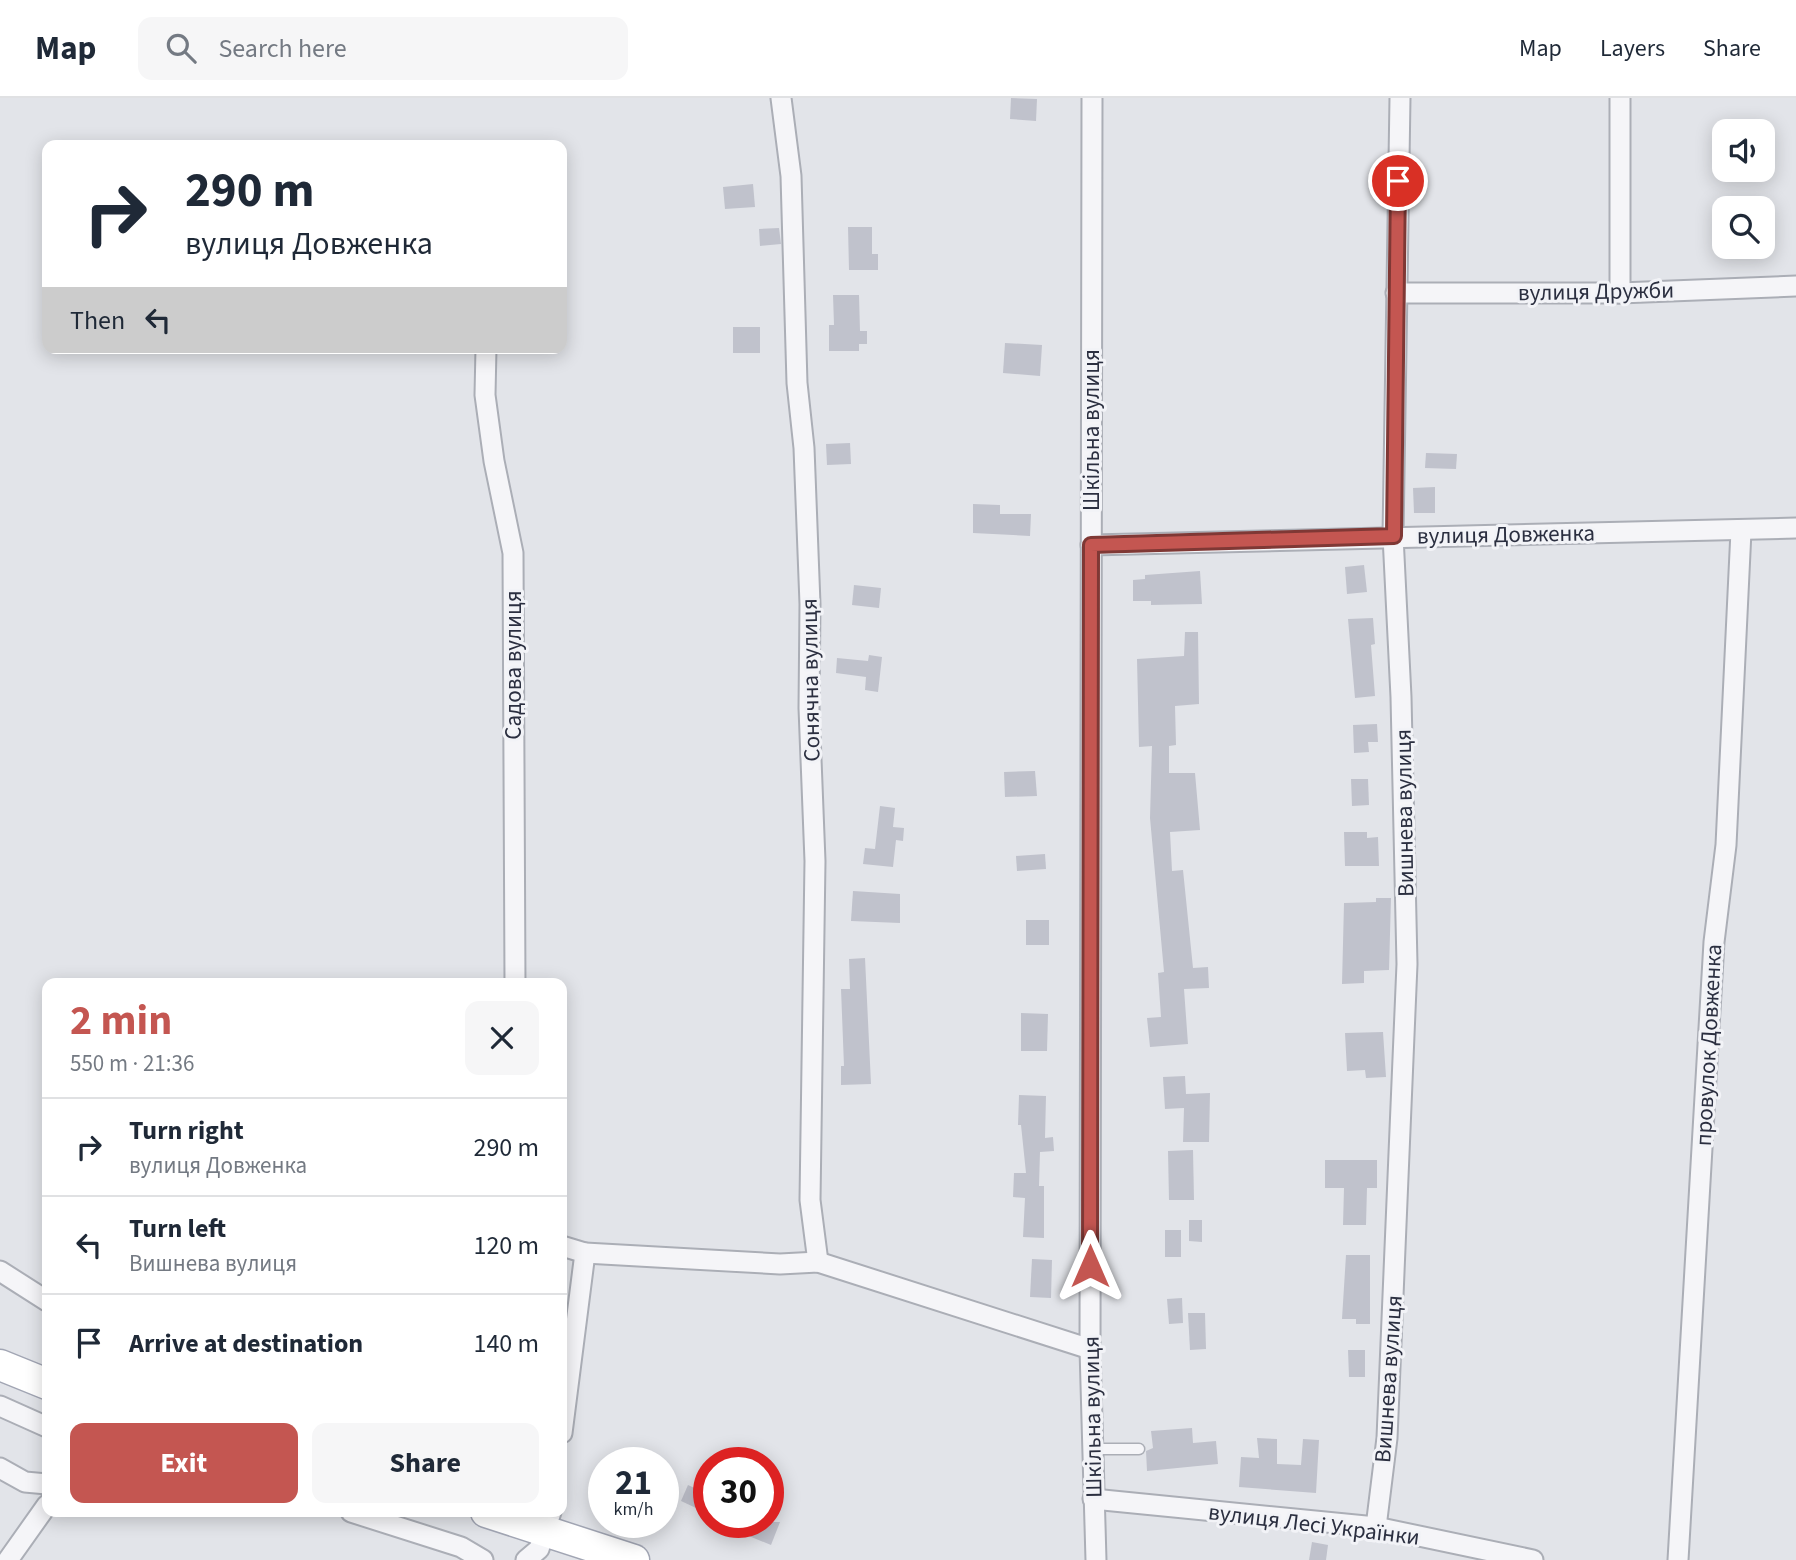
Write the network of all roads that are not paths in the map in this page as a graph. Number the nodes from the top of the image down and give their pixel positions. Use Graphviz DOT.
graph roads {
  1 [pos="781,98"];
  2 [pos="1092,98"];
  3 [pos="1400,98"];
  4 [pos="1620,98"];
  5 [pos="1796,286"];
  6 [pos="1396,293"];
  7 [pos="1620,293"];
  8 [pos="486,354"];
  9 [pos="1796,528"];
  10 [pos="1741,531"];
  11 [pos="1394,536"];
  12 [pos="1091,545"];
  13 [pos="515,978"];
  14 [pos="567,1248"];
  15 [pos="585,1253"];
  16 [pos="818,1262"];
  17 [pos="0,1271"];
  18 [pos="42,1298"];
  19 [pos="1090,1349"];
  20 [pos="0,1365"];
  21 [pos="42,1382"];
  22 [pos="567,1394"];
  23 [pos="0,1406"];
  24 [pos="42,1425"];
  25 [pos="1139,1448"];
  26 [pos="1092,1449"];
  27 [pos="0,1468"];
  28 [pos="42,1484"];
  29 [pos="1093,1499"];
  30 [pos="42,1512"];
  31 [pos="367,1517"];
  32 [pos="520,1517"];
  33 [pos="548,1521"];
  34 [pos="1376,1527"];
  35 [pos="8,1560"];
  36 [pos="483,1560"];
  37 [pos="526,1560"];
  38 [pos="634,1560"];
  39 [pos="1096,1560"];
  40 [pos="1533,1560"];
  41 [pos="1678,1560"];
  1 -- 16 [label="street, Сонячна вулиця"];
  2 -- 12 [label="street, Шкільна вулиця"];
  3 -- 6 [label="street, Вишнева вулиця"];
  4 -- 7 [label="street"];
  5 -- 7 [label="street, вулиця Дружби"];
  6 -- 7 [label="street, вулиця Дружби"];
  6 -- 11 [label="street, Вишнева вулиця"];
  8 -- 13 [label="street, Садова вулиця"];
  9 -- 10 [label="street, вулиця Довженка"];
  10 -- 11 [label="street, вулиця Довженка"];
  10 -- 41 [label="street, провулок Довженка"];
  11 -- 12 [label="street, вулиця Довженка"];
  11 -- 34 [label="street, Вишнева вулиця"];
  12 -- 19 [label="street, Шкільна вулиця"];
  14 -- 15 [label="street"];
  15 -- 16 [label="street"];
  15 -- 22 [label="street"];
  16 -- 19 [label="street"];
  17 -- 18 [label="street"];
  19 -- 26 [label="street, Шкільна вулиця"];
  20 -- 21 [label="main road"];
  23 -- 24 [label="street"];
  25 -- 26 [label="lane"];
  26 -- 29 [label="street, Шкільна вулиця"];
  27 -- 28 [label="street"];
  29 -- 34 [label="street, вулиця Лесі Українки"];
  29 -- 39 [label="street, Шкільна вулиця"];
  30 -- 35 [label="street"];
  31 -- 36 [label="street"];
  32 -- 33 [label="main road"];
  33 -- 37 [label="street"];
  33 -- 38 [label="main road"];
  34 -- 40 [label="street, вулиця Лесі Українки"];
}
